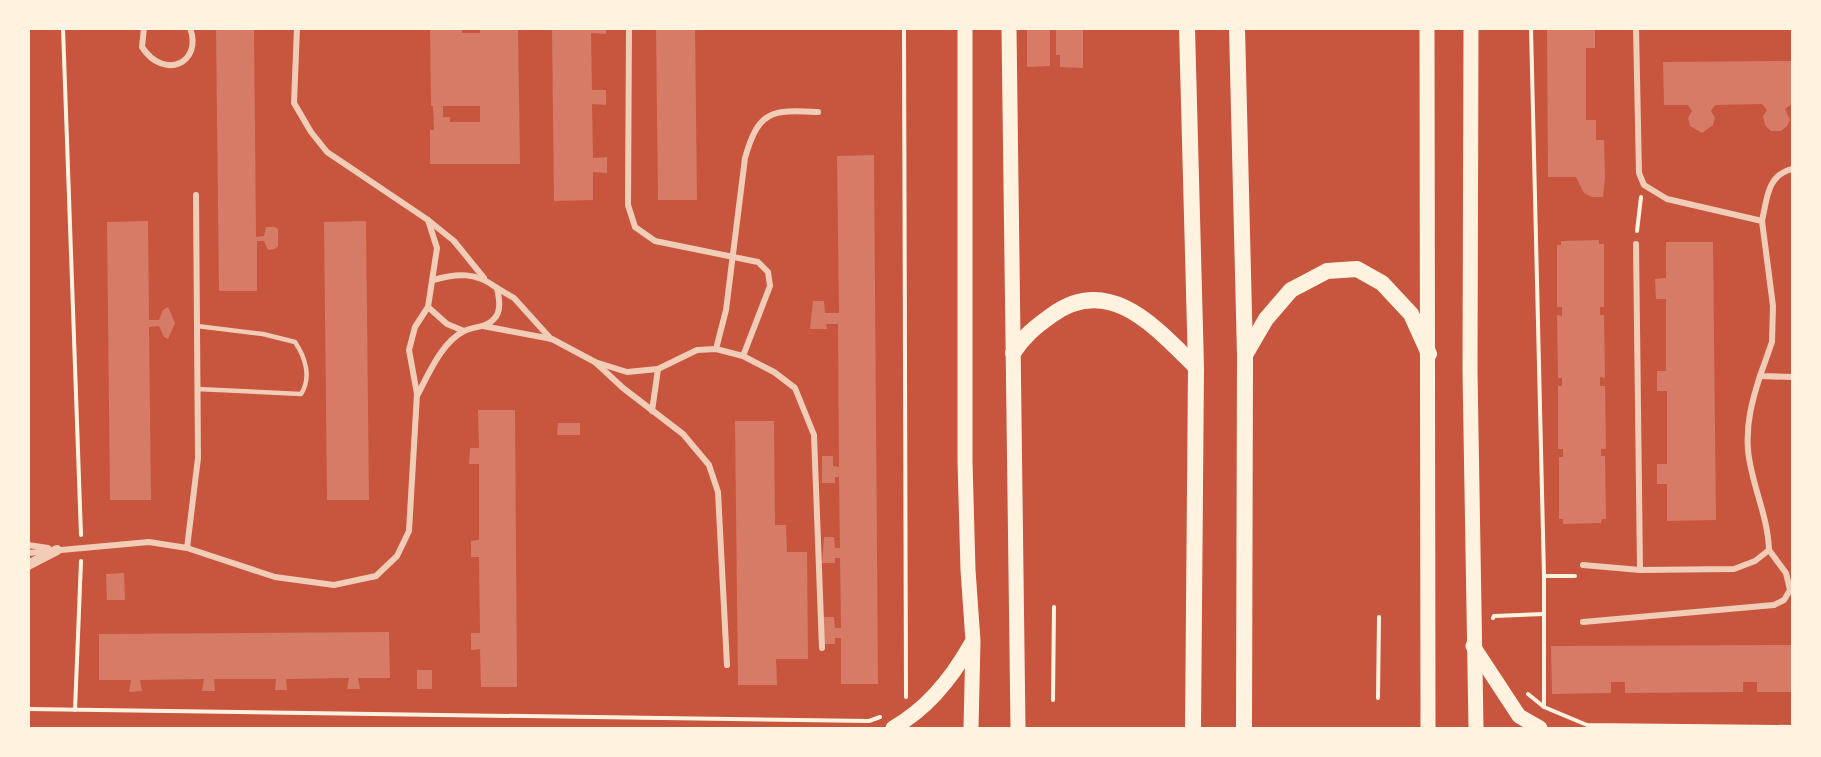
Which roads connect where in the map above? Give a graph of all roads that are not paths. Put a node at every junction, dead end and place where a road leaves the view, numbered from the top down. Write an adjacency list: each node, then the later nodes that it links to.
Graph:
1 (144, 28): 2 (street)
2 (189, 28)
3 (297, 28): 15 (street)
4 (629, 28): 18 (street)
5 (965, 28): 49 (main road)
6 (1009, 28): 28 (main road)
7 (1187, 28): 33 (highway)
8 (1237, 28): 30 (highway)
9 (1427, 28): 29 (main road)
10 (1471, 28): 50 (main road)
11 (1636, 28): 16 (street)
12 (819, 112): 18 (street)
13 (1792, 169): 16 (street)
14 (196, 195): 23 (street)
15 (428, 220): 19 (street); 20 (street)
16 (1762, 221): 35 (street)
17 (1636, 244): 47 (street)
18 (733, 256): 27 (street); 31 (street)
19 (484, 278): 20 (street); 21 (street)
20 (433, 280): 22 (street)
21 (497, 288): 24 (street); 26 (street)
22 (428, 307): 25 (street); 38 (street)
23 (196, 326): 37 (street); 37 (lane)
24 (483, 326): 25 (street); 26 (street)
25 (464, 331): 38 (street)
26 (552, 339): 32 (street)
27 (716, 349): 31 (street); 34 (street)
28 (1013, 354): 33 (highway); 55 (main road)
29 (1429, 354): 30 (highway); 58 (main road)
30 (1245, 355): 57 (highway)
31 (743, 356): 51 (street)
32 (595, 362): 34 (street); 39 (street)
33 (1196, 367): 56 (highway)
34 (658, 369): 39 (street)
35 (1760, 376): 36 (street); 43 (street)
36 (1792, 377)
37 (197, 389): 41 (street)
38 (417, 394): 41 (street)
39 (652, 411): 52 (street)
40 (28, 545): 42 (street)
41 (187, 548): 42 (street)
42 (57, 550): 44 (street); 45 (street)
43 (1769, 550): 47 (street); 48 (street)
44 (28, 553)
45 (28, 565)
46 (1583, 566): 47 (street)
47 (1640, 570)
48 (1582, 622)
49 (973, 641): 53 (main road); 54 (main road)
50 (1473, 645): 59 (main road); 60 (main road)
51 (822, 648)
52 (727, 665)
53 (892, 721)
54 (971, 729)
55 (1018, 729)
56 (1193, 729)
57 (1244, 729)
58 (1428, 729)
59 (1476, 729)
60 (1540, 729)

